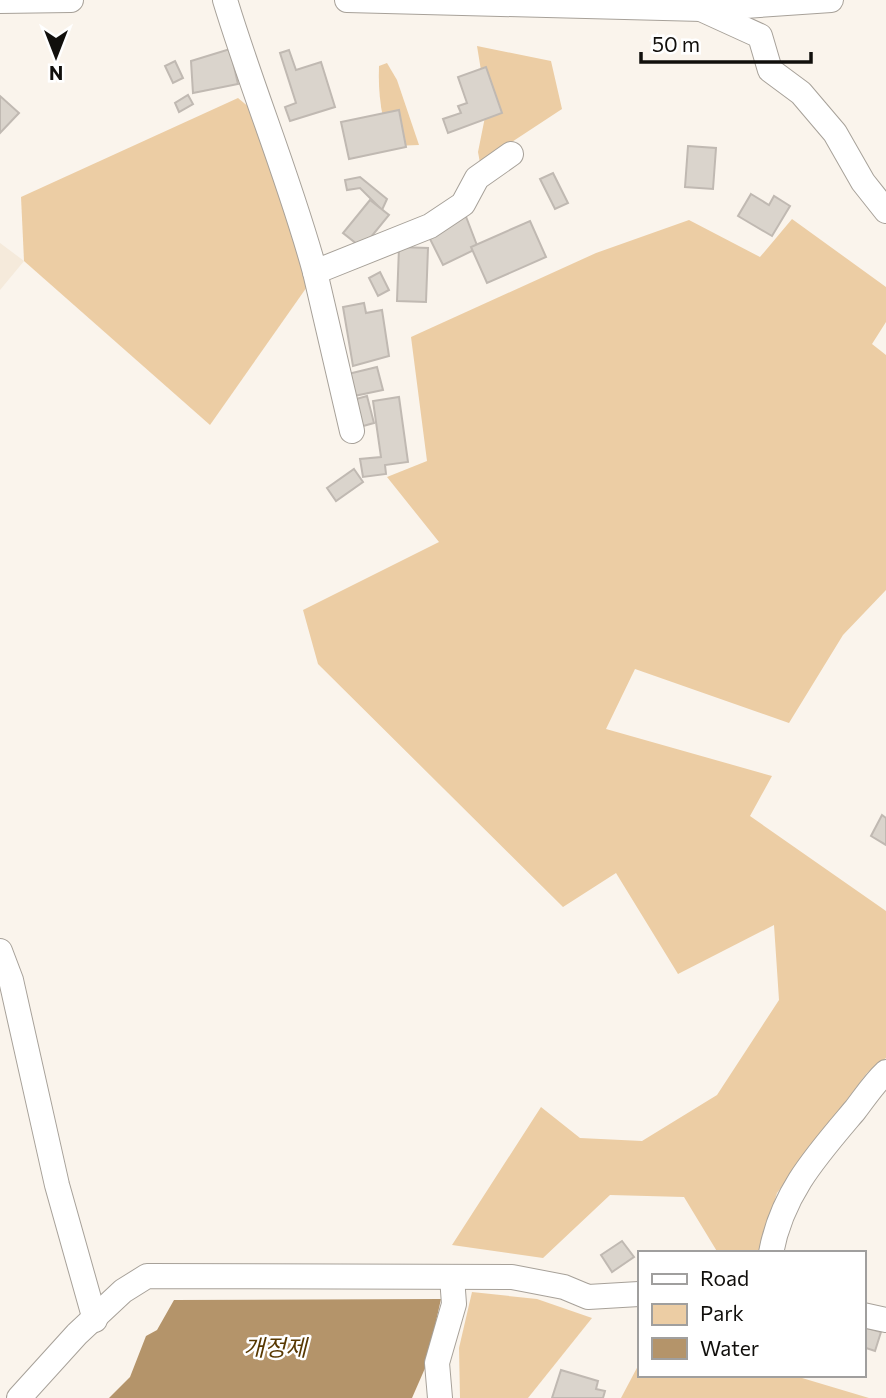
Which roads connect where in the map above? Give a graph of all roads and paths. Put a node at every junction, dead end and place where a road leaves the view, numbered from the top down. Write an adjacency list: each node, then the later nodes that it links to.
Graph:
1 (71, 0): 5 (street)
2 (225, 0): 9 (street)
3 (346, 0): 6 (street)
4 (831, 0): 6 (street)
5 (0, 1)
6 (697, 4): 8 (street)
7 (511, 154): 9 (street)
8 (886, 211)
9 (315, 272): 10 (street)
10 (352, 430)
11 (0, 951): 17 (street)
12 (886, 1072): 13 (street)
13 (771, 1251)
14 (452, 1277): 15 (street); 17 (street); 20 (street)
15 (638, 1294)
16 (865, 1315): 18 (street)
17 (95, 1320): 19 (street)
18 (886, 1320)
19 (19, 1398)
20 (440, 1398)

